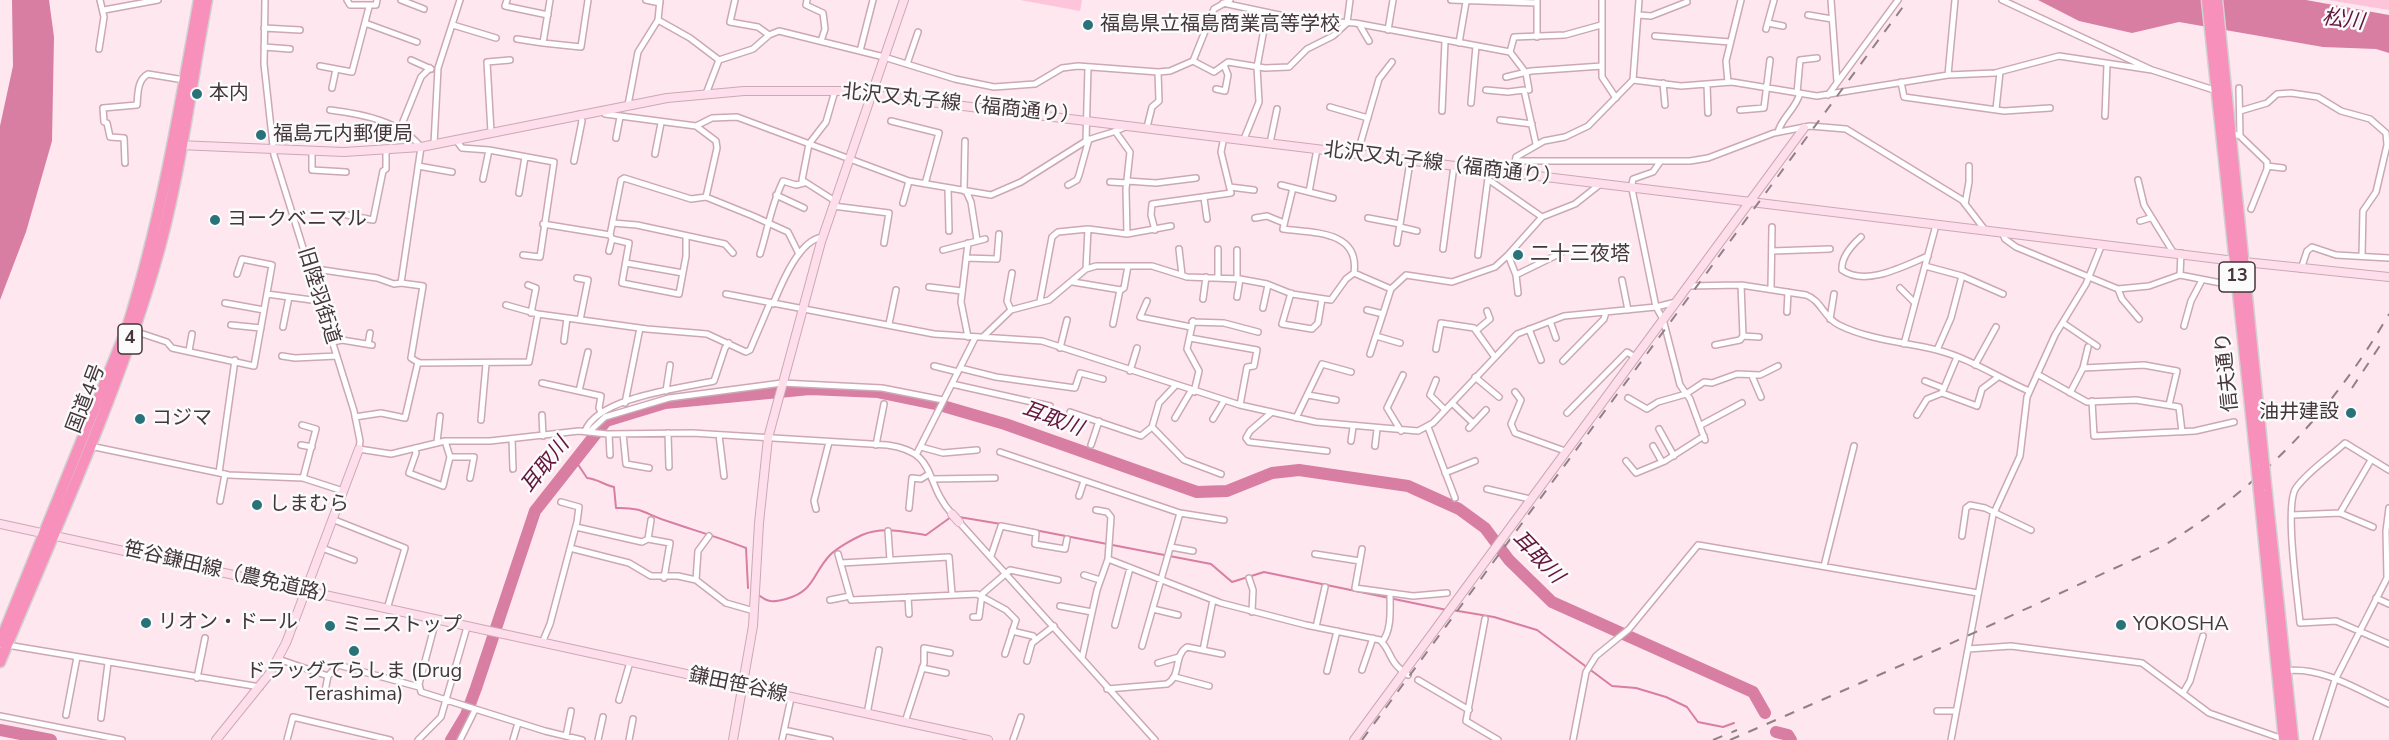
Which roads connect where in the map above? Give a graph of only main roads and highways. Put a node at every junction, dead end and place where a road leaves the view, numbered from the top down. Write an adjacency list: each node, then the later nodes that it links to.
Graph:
1 (199, 0): 6 (highway, 国道4号 / 4)
2 (207, 0): 6 (highway, 国道4号 / 4)
3 (2207, 0): 5 (highway, 信夫通り / 13)
4 (2217, 0): 5 (highway, 信夫通り / 13)
5 (2219, 85): 7 (highway, 信夫通り / 13); 7 (highway, 信夫通り / 13)
6 (178, 145): 8 (highway, 国道4号 / 4); 8 (highway, 国道4号 / 4)
7 (2240, 262): 11 (highway, 信夫通り / 13, bridge)
8 (49, 533): 9 (highway, 国道4号 / 4)
9 (4, 643): 10 (highway, 国道4号 / 4)
10 (0, 662)
11 (2282, 671): 12 (highway, 信夫通り / 13); 13 (highway, 信夫通り / 13)
12 (2284, 740)
13 (2293, 740)

